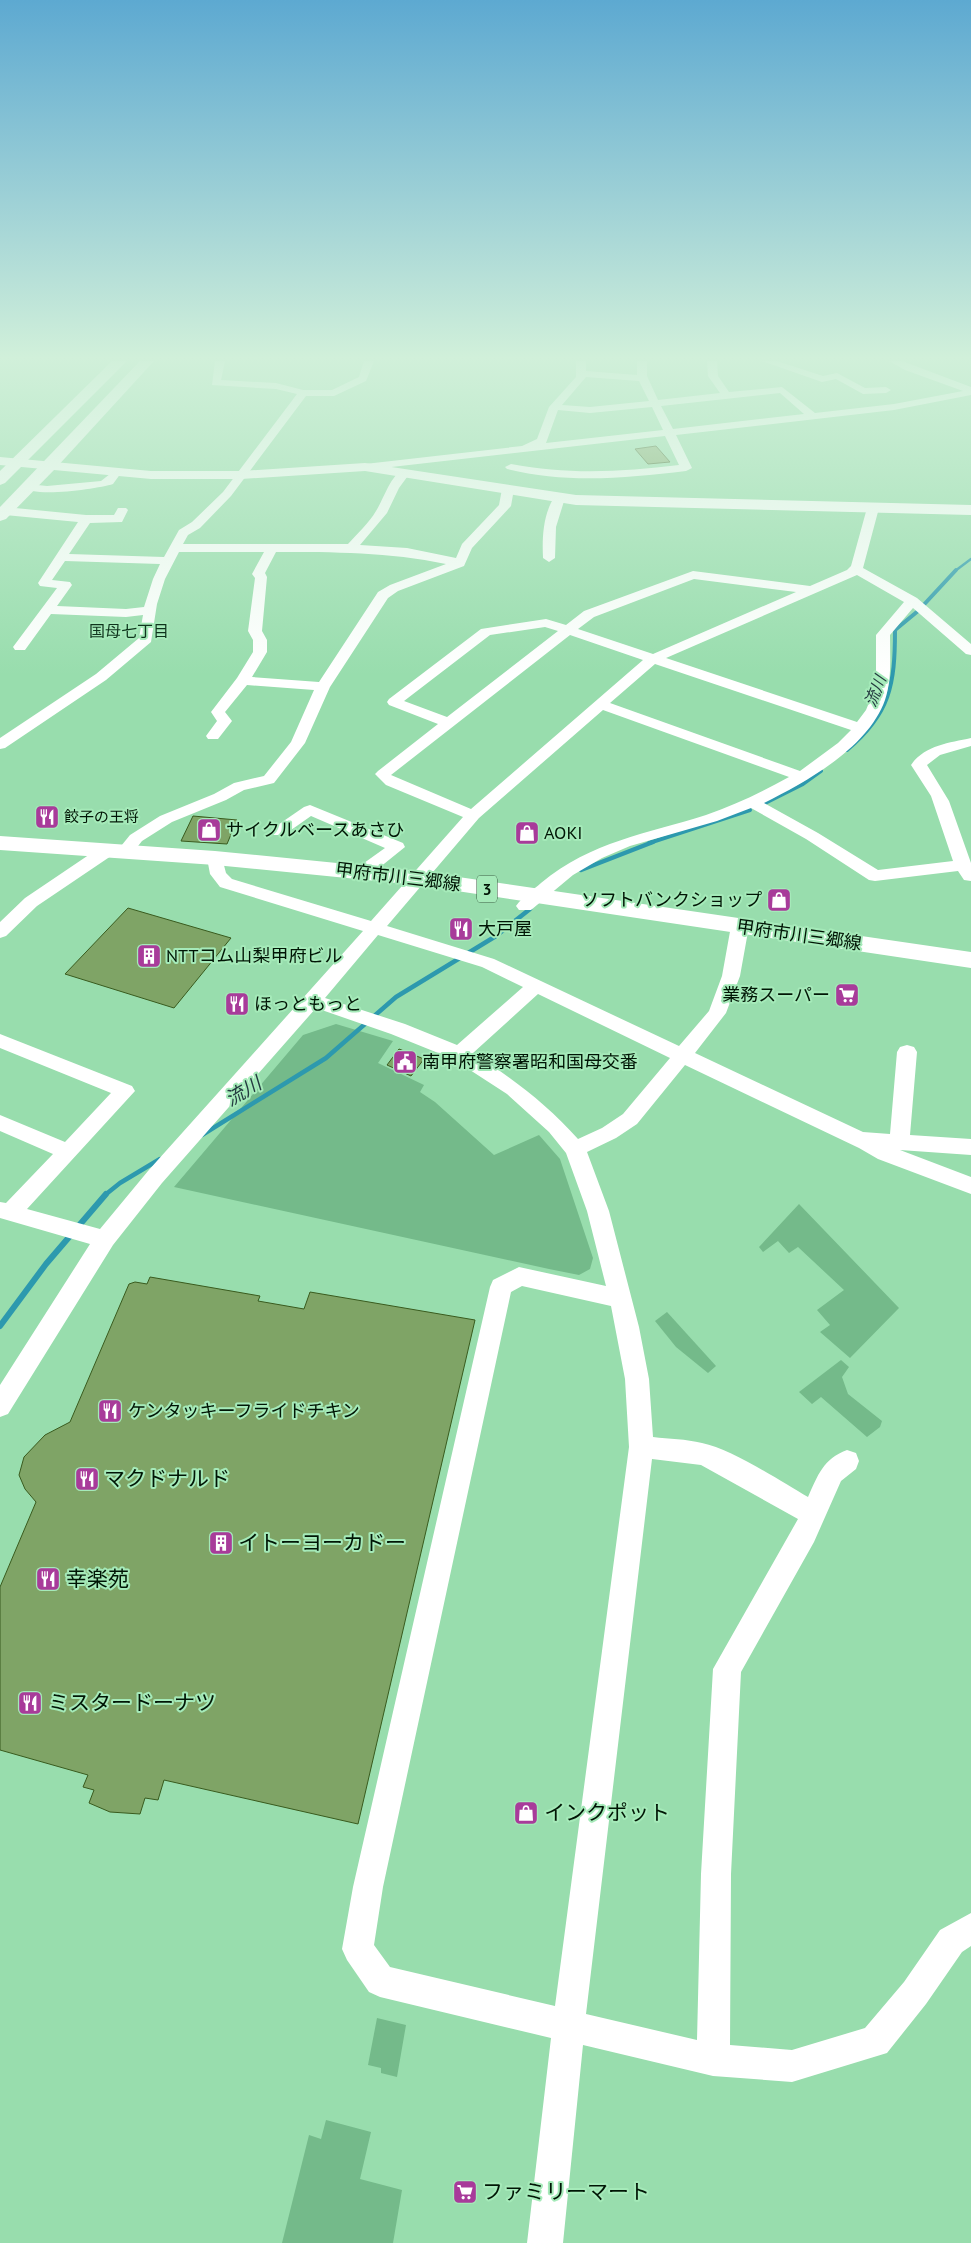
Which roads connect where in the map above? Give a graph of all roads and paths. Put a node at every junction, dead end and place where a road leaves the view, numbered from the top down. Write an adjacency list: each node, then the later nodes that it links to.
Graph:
1 (15, 466): 14 (highway)
2 (26, 466): 17 (highway)
3 (40, 466): 22 (highway)
4 (47, 466): 5 (main road)
5 (50, 466): 11 (main road); 15 (highway)
6 (248, 466): 13 (street)
7 (376, 466): 9 (street)
8 (685, 466): 10 (street)
9 (365, 467): 12 (main road); 13 (main road)
10 (511, 468): 16 (street)
11 (115, 473): 13 (main road); 15 (street)
12 (404, 473): 16 (main road); 25 (street)
13 (241, 475): 24 (street)
14 (0, 480)
15 (28, 487): 22 (highway)
16 (501, 488): 18 (main road); 30 (street)
17 (0, 492)
18 (559, 498): 19 (main road); 28 (street)
19 (872, 508): 21 (main road); 31 (street)
20 (122, 510): 23 (street)
21 (971, 510)
22 (2, 511): 23 (street)
23 (86, 519): 27 (street)
24 (176, 548): 26 (street); 29 (street)
25 (351, 548): 26 (street); 30 (street)
26 (271, 549): 40 (street)
27 (61, 557): 29 (street); 34 (street)
28 (549, 558)
29 (170, 561): 35 (street)
30 (460, 563): 41 (street)
31 (856, 569): 32 (street); 33 (street)
32 (812, 590): 36 (street); 39 (street)
33 (918, 606): 38 (street); 44 (street)
34 (48, 610): 35 (street); 37 (street)
35 (151, 610): 47 (street)
36 (567, 630): 39 (street); 43 (street); 43 (street)
37 (20, 646)
38 (971, 652)
39 (653, 659): 42 (street); 44 (street)
40 (243, 680): 41 (street); 45 (street)
41 (323, 687): 53 (street)
42 (600, 704): 48 (street); 50 (street)
43 (448, 723): 50 (street)
44 (860, 728): 48 (street)
45 (213, 736)
46 (971, 742): 55 (street)
47 (0, 745)
48 (800, 776): 49 (street)
49 (751, 802): 55 (street); 58 (street)
50 (472, 815): 57 (street)
51 (278, 832): 56 (street)
52 (0, 843): 53 (main road, 甲府市川三郷線 / 3)
53 (116, 850): 54 (main road, 甲府市川三郷線 / 3); 61 (street)
54 (215, 858): 56 (main road, 甲府市川三郷線 / 3); 60 (street)
55 (967, 871)
56 (363, 872): 57 (main road, 甲府市川三郷線 / 3)
57 (417, 878): 58 (main road, 甲府市川三郷線 / 3); 60 (street)
58 (530, 901): 59 (main road, 甲府市川三郷線 / 3)
59 (740, 926): 62 (main road, 甲府市川三郷線 / 3); 68 (street)
60 (374, 928): 63 (street); 64 (street)
61 (0, 932)
62 (971, 960)
63 (536, 986): 67 (street); 68 (street)
64 (313, 1000): 67 (street); 77 (street)
65 (0, 1042): 74 (street)
66 (907, 1052): 71 (street)
67 (460, 1054): 73 (street)
68 (683, 1056): 70 (street); 73 (street)
69 (0, 1123): 74 (street)
70 (860, 1140): 71 (street); 75 (street)
71 (899, 1141): 72 (street)
72 (971, 1147)
73 (575, 1149): 78 (street)
74 (67, 1151): 76 (street)
75 (971, 1186)
76 (5, 1212): 77 (street)
77 (105, 1239): 79 (street)
78 (621, 1299): 80 (street); 84 (street)
79 (0, 1406)
80 (641, 1446): 82 (street); 84 (street)
81 (847, 1461): 82 (street)
82 (814, 1514): 85 (street)
83 (971, 1928): 85 (street)
84 (569, 2024): 85 (street); 86 (street)
85 (713, 2060)
86 (545, 2243)

